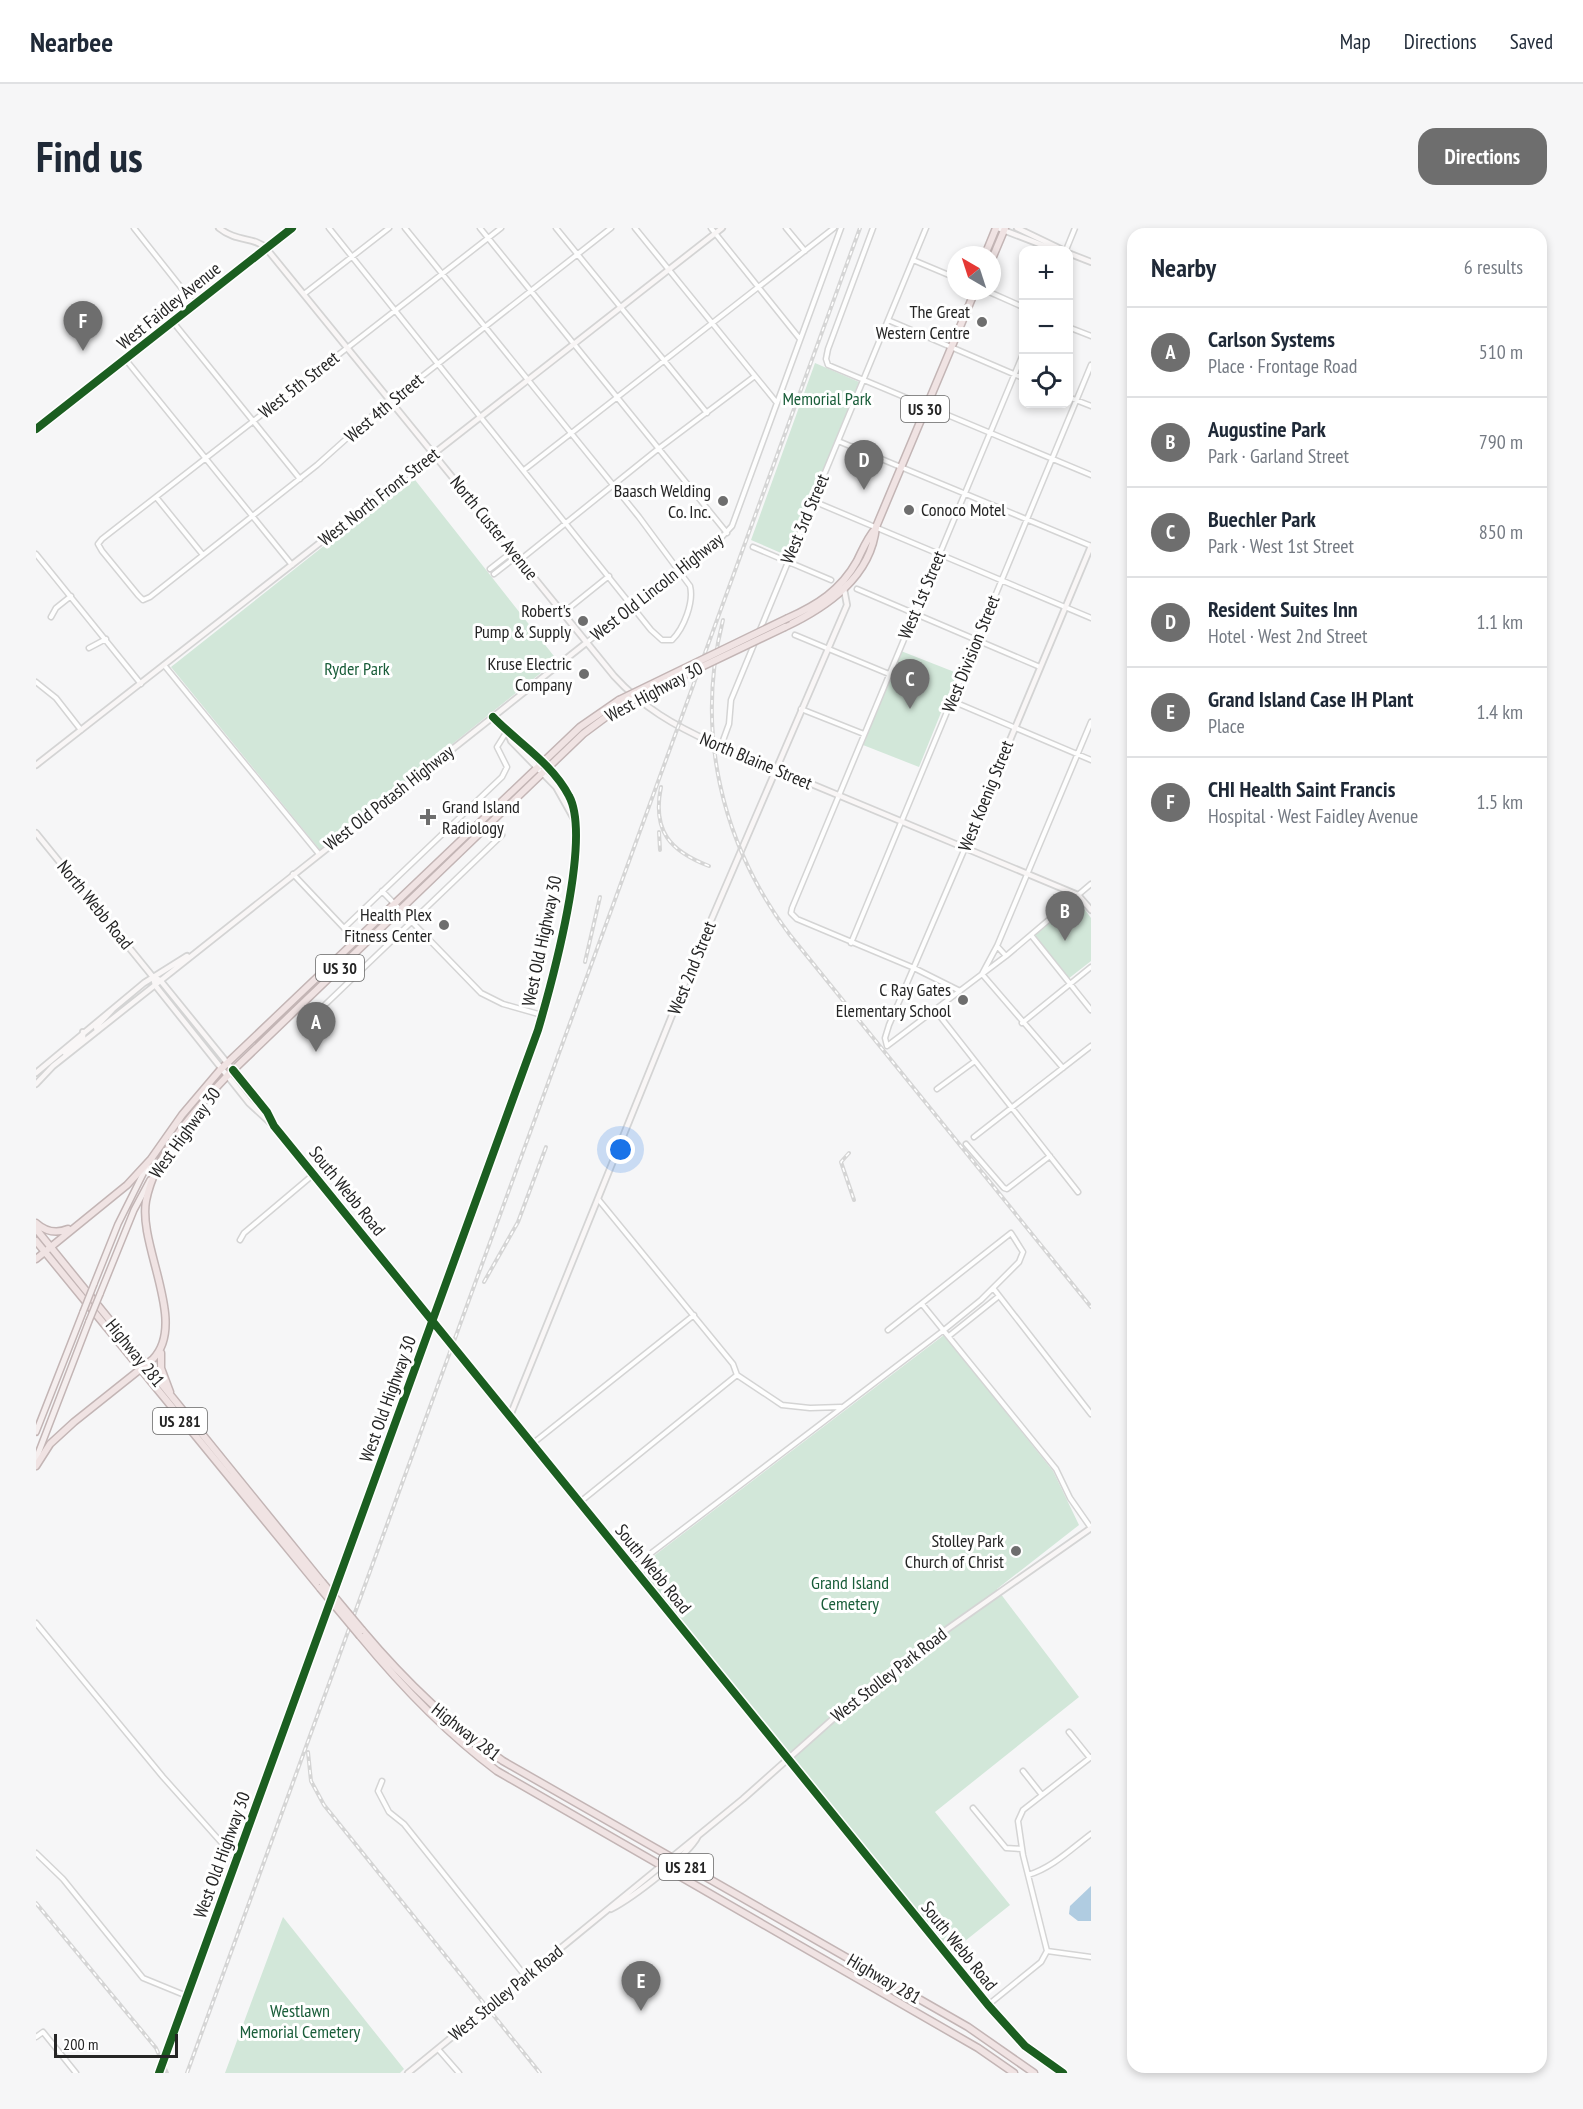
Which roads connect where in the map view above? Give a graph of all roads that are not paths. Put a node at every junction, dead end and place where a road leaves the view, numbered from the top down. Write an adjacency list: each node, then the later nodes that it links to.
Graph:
1 (134, 228): 44 (street)
2 (219, 228): 29 (street)
3 (291, 228): 29 (street, West Faidley Avenue)
4 (329, 228): 33 (street)
5 (389, 228): 33 (street)
6 (405, 228): 37 (street)
7 (480, 228): 23 (street)
8 (501, 228): 23 (street, West 5th Street)
9 (556, 228): 32 (street)
10 (610, 228): 32 (street, West 4th Street)
11 (635, 228): 36 (street)
12 (711, 228): 22 (street)
13 (722, 228): 22 (street, West North Front Street)
14 (786, 228): 30 (street)
15 (834, 228): 30 (street)
16 (841, 228): 54 (street, West Old Lincoln Highway)
17 (873, 228): 67 (street)
18 (926, 228): 34 (street, West 3rd Street)
19 (1017, 228): 27 (street)
20 (1075, 228): 28 (street)
21 (1001, 229): 24 (highway); 25 (highway); 26 (street)
22 (715, 233): 36 (street, West North Front Street); 39 (street)
23 (488, 238): 37 (street, West 5th Street); 40 (street)
24 (991, 246)
25 (996, 246)
26 (1045, 246)
27 (1055, 246)
28 (1068, 246)
29 (266, 248): 41 (street, North Custer Avenue); 44 (street, West Faidley Avenue)
30 (805, 251): 39 (street)
31 (1073, 254): 35 (street)
32 (578, 255): 40 (street, West 4th Street); 46 (street)
33 (351, 257): 41 (street); 47 (street)
34 (913, 260): 38 (street); 48 (street, West 3rd Street)
35 (1091, 262)
36 (668, 270): 46 (street, West North Front Street); 50 (street)
37 (442, 274): 47 (street, West 5th Street); 51 (street)
38 (947, 274)
39 (758, 287): 50 (street); 54 (street)
40 (531, 291): 51 (street, West 4th Street); 55 (street)
41 (304, 294): 56 (street, North Custer Avenue)
42 (1001, 297): 45 (street)
43 (971, 300): 57 (highway, West 2nd Street / US 30)
44 (195, 304): 49 (street, West Faidley Avenue)
45 (1019, 305)
46 (620, 307): 55 (street, West North Front Street); 59 (street)
47 (394, 311): 56 (street, West 5th Street); 61 (street)
48 (888, 320): 57 (street); 67 (street, West 3rd Street)
49 (173, 322): 58 (street, West Faidley Avenue); 77 (street)
50 (711, 323): 59 (street); 64 (street)
51 (486, 327): 61 (street, West 4th Street); 66 (street)
52 (1073, 329): 53 (street)
53 (1091, 336)
54 (801, 339): 72 (street, West Old Lincoln Highway)
55 (574, 344): 66 (street, West North Front Street); 68 (street)
56 (347, 347): 70 (street, North Custer Avenue); 77 (street, West 5th Street)
57 (951, 347): 63 (street); 73 (highway, West 2nd Street / US 30)
58 (126, 360): 78 (street, West Faidley Avenue); 84 (street)
59 (663, 360): 68 (street); 75 (street)
60 (1019, 364): 63 (street, West 1st Street)
61 (437, 365): 70 (street, West 4th Street); 76 (street)
62 (1091, 365): 71 (street, West Division Street)
63 (1015, 374): 65 (street); 80 (street, West 1st Street)
64 (755, 376): 72 (street); 75 (street)
65 (1019, 376)
66 (528, 380): 76 (street, West North Front Street); 79 (street)
67 (863, 380): 73 (street); 81 (street, West 3rd Street)
68 (616, 396): 79 (street); 82 (street)
69 (1073, 399): 71 (street)
70 (391, 400): 83 (street, North Custer Avenue); 89 (street, West 4th Street)
71 (1076, 400): 74 (street); 85 (street, West Division Street)
72 (777, 404): 98 (street, West Old Lincoln Highway)
73 (927, 406): 80 (street); 86 (highway, West 2nd Street / US 30)
74 (1091, 406)
75 (706, 413): 82 (street)
76 (480, 417): 83 (street, West North Front Street); 87 (street)
77 (253, 421): 84 (street, West 5th Street); 89 (street)
78 (36, 429)
79 (570, 433): 87 (street); 90 (street)
80 (991, 433): 85 (street); 91 (street, West 1st Street)
81 (838, 441): 86 (street); 93 (street, West 3rd Street)
82 (658, 449): 90 (street); 98 (street)
83 (434, 454): 101 (street, North Custer Avenue); 107 (street, West North Front Street)
84 (205, 458): 92 (street, West 5th Street); 94 (street)
85 (1052, 460): 88 (street); 95 (street, West Division Street)
86 (902, 467): 91 (street); 97 (highway, West 2nd Street / US 30)
87 (524, 470): 96 (street)
88 (1091, 475)
89 (300, 479): 94 (street, West 4th Street)
90 (613, 486): 96 (street); 109 (street)
91 (965, 494): 95 (street); 103 (street, West 1st Street)
92 (156, 497): 104 (street); 116 (street, West 5th Street)
93 (813, 501): 97 (street); 106 (street, West 3rd Street)
94 (252, 516): 104 (street, West 4th Street); 107 (street)
95 (1027, 519): 99 (street); 113 (street, West Division Street)
96 (567, 523): 105 (street); 111 (street)
97 (876, 527): 103 (street); 114 (highway, West 2nd Street / US 30)
98 (727, 533): 109 (street, West Old Lincoln Highway)
99 (1091, 546): 119 (street, West Koenig Street)
100 (753, 547): 106 (street)
101 (513, 551): 105 (street, North Custer Avenue); 108 (street)
102 (36, 554): 117 (street)
103 (939, 554): 113 (street); 121 (street, West 1st Street)
104 (203, 555): 116 (street, West 4th Street)
105 (519, 558): 110 (street); 120 (street, North Custer Avenue)
106 (787, 561): 112 (street); 145 (street, West 3rd Street)
107 (292, 565): 130 (street, West North Front Street)
108 (490, 569)
109 (680, 570): 118 (street, West Old Lincoln Highway); 118 (street)
110 (494, 574)
111 (609, 576): 118 (street); 120 (street)
112 (831, 580)
113 (1001, 582): 119 (street); 126 (street, West Division Street)
114 (842, 586): 129 (street, West 2nd Street); 136 (highway, West Highway 30 / US 30, bridge); 136 (highway, West Highway 30 / US 30, bridge)
115 (857, 589): 121 (street)
116 (160, 590)
117 (71, 596): 122 (street); 125 (street)
118 (633, 606): 127 (street, West Old Lincoln Highway)
119 (1066, 609): 123 (street); 131 (street, West Koenig Street)
120 (563, 613): 127 (street, North Custer Avenue)
121 (914, 614): 126 (street); 132 (street, West 1st Street)
122 (51, 617)
123 (1091, 618)
124 (795, 635): 129 (street)
125 (106, 639): 128 (street); 134 (street)
126 (977, 640): 131 (street); 135 (street, West Division Street)
127 (586, 643): 138 (street, West Old Potash Highway); 140 (street, North Custer Avenue)
128 (89, 648)
129 (827, 648): 132 (street); 137 (street, West 2nd Street)
130 (165, 665): 134 (street, West North Front Street); 157 (street)
131 (1041, 667): 141 (street, West Koenig Street)
132 (889, 674): 144 (street, West 1st Street)
133 (36, 682): 142 (street)
134 (141, 684): 142 (street, West North Front Street)
135 (952, 701): 141 (street); 153 (street, West Division Street)
136 (621, 702): 149 (highway, West Highway 30 / US 30); 151 (highway, West Highway 30 / US 30)
137 (800, 708): 144 (street); 150 (street, West 2nd Street)
138 (493, 717): 143 (street, West Old Highway 30); 157 (street, West Old Potash Highway)
139 (1091, 722): 146 (street)
140 (675, 725): 145 (street, North Blaine Street)
141 (1014, 729): 146 (street); 156 (street, West Koenig Street)
142 (81, 730): 148 (street, West North Front Street)
143 (507, 731): 149 (street, West Old Highway 30); 161 (street)
144 (864, 734): 152 (street, West 1st Street)
145 (721, 746): 150 (street, North Blaine Street)
146 (1077, 754): 147 (street); 159 (street)
147 (1091, 760)
148 (37, 762)
149 (539, 765): 151 (street, West Old Highway 30); 163 (highway, West Highway 30 / US 30)
150 (774, 769): 152 (street, North Blaine Street); 208 (street, West 2nd Street)
151 (545, 771): 164 (highway, West Highway 30 / US 30); 183 (street, West Old Highway 30)
152 (838, 795): 153 (street, North Blaine Street); 168 (street, West 1st Street)
153 (902, 822): 156 (street, North Blaine Street); 168 (street, West Division Street)
154 (36, 834): 175 (street, North Webb Road)
155 (502, 835): 166 (street)
156 (965, 848): 159 (street, North Blaine Street); 173 (street, West Koenig Street)
157 (319, 854): 158 (street, West Old Potash Highway)
158 (293, 874): 161 (street); 170 (street, West Old Potash Highway)
159 (1028, 874): 162 (street, North Blaine Street); 169 (street)
160 (1091, 884): 162 (street)
161 (382, 891): 163 (street)
162 (1078, 895): 165 (street); 167 (street)
163 (394, 903): 164 (street); 191 (highway, West Highway 30 / US 30)
164 (401, 910): 166 (street); 194 (highway, West Highway 30 / US 30)
165 (1091, 910)
166 (412, 922): 183 (street); 184 (street)
167 (1031, 935): 171 (street); 177 (street)
168 (851, 943): 173 (street)
169 (997, 946): 171 (street); 174 (street)
170 (192, 953): 175 (street, West Old Potash Highway); 176 (street, West Old Potash Highway)
171 (1006, 956): 174 (street)
172 (1091, 967): 177 (street)
173 (914, 968): 179 (street); 181 (street, West Koenig Street)
174 (982, 974): 179 (street); 185 (street)
175 (153, 977): 176 (street, South Webb Road); 178 (street, South Webb Road); 180 (street, West Old Potash Highway)
176 (160, 980): 178 (street, West Old Potash Highway); 191 (street, South Webb Road)
177 (1070, 984): 182 (street); 185 (street)
178 (155, 985): 186 (street, West Old Potash Highway); 192 (street, South Webb Road)
179 (960, 991): 181 (street)
180 (114, 1007): 186 (street); 187 (street, West Old Potash Highway)
181 (935, 1010): 190 (street)
182 (1091, 1010)
183 (542, 1014): 221 (street, West Old Highway 30)
184 (306, 1023)
185 (1022, 1023): 193 (street)
186 (97, 1030): 189 (street, West Old Potash Highway)
187 (83, 1032): 189 (street); 195 (street, West Old Potash Highway)
188 (1091, 1046): 193 (street)
189 (60, 1060): 197 (street, West Old Potash Highway)
190 (975, 1061): 198 (street); 199 (street)
191 (227, 1063): 192 (highway, West Highway 30 / US 30); 194 (street, South Webb Road)
192 (221, 1068): 196 (street, South Webb Road); 204 (highway, West Highway 30 / US 30)
193 (1063, 1068): 199 (street)
194 (233, 1070): 196 (highway, West Highway 30 / US 30); 200 (street, South Webb Road)
195 (36, 1073)
196 (227, 1076): 200 (street, South Webb Road); 206 (highway, West Highway 30 / US 30)
197 (36, 1084)
198 (937, 1089)
199 (1012, 1108): 201 (street); 203 (street)
200 (274, 1126): 205 (street, South Webb Road)
201 (974, 1137)
202 (966, 1144): 203 (street)
203 (1050, 1156): 207 (street)
204 (151, 1159): 209 (highway); 233 (main road, West Highway 30 / US 30, bridge)
205 (315, 1174): 212 (street); 221 (street, South Webb Road)
206 (152, 1175): 225 (highway); 235 (main road, West Highway 30 / US 30, bridge)
207 (1078, 1192)
208 (598, 1199): 220 (street); 232 (street, West 2nd Street)
209 (81, 1221): 210 (highway); 214 (highway)
210 (36, 1223)
211 (36, 1229): 214 (highway, Highway 281 / US 281)
212 (240, 1240)
213 (36, 1241): 215 (highway, Highway 281 / US 281)
214 (50, 1247): 215 (highway); 226 (highway, Highway 281 / US 281)
215 (44, 1251): 216 (highway); 227 (highway, Highway 281 / US 281)
216 (36, 1259)
217 (993, 1288): 218 (street); 219 (street); 223 (street)
218 (999, 1296): 224 (street); 231 (street)
219 (922, 1304): 222 (street); 223 (street)
220 (694, 1315): 228 (street); 234 (street)
221 (433, 1320): 232 (street, South Webb Road); 253 (street, West Old Highway 30)
222 (888, 1330)
223 (944, 1330): 224 (street); 230 (street)
224 (949, 1336): 238 (street)
225 (161, 1347): 226 (highway); 229 (highway)
226 (146, 1366): 227 (highway); 229 (highway, Highway 281 / US 281)
227 (139, 1371): 236 (highway); 240 (highway, Highway 281 / US 281)
228 (737, 1375): 230 (street); 237 (street)
229 (179, 1407): 240 (highway, Highway 281 / US 281)
230 (843, 1407): 239 (street)
231 (1091, 1414)
232 (510, 1416): 234 (street, South Webb Road)
233 (36, 1432)
234 (532, 1444): 237 (street, South Webb Road)
235 (36, 1460)
236 (36, 1466)
237 (580, 1502): 239 (street, South Webb Road)
238 (1091, 1528): 245 (street, West Stolley Park Road)
239 (633, 1567): 245 (street, South Webb Road)
240 (321, 1585): 242 (highway, Highway 281 / US 281, bridge)
241 (36, 1624): 253 (street)
242 (361, 1633): 254 (highway, Highway 281 / US 281); 255 (highway, Highway 281 / US 281)
243 (1069, 1732): 244 (street)
244 (1090, 1757): 248 (street)
245 (786, 1758): 254 (street, West Stolley Park Road); 261 (street, South Webb Road)
246 (1023, 1771): 248 (street)
247 (382, 1781): 259 (street)
248 (1042, 1795): 251 (street)
249 (973, 1808): 251 (street)
250 (1091, 1834): 256 (street)
251 (1022, 1849): 256 (street)
252 (36, 1853): 260 (street)
253 (236, 1859): 260 (street, West Old Highway 30)
254 (672, 1859): 255 (street, West Stolley Park Road); 269 (highway, Highway 281 / US 281)
255 (662, 1867): 259 (street, West Stolley Park Road); 268 (highway, Highway 281 / US 281)
256 (1028, 1875): 257 (street)
257 (1047, 1951): 258 (street); 261 (street)
258 (1091, 1957)
259 (527, 1978): 263 (street, West Stolley Park Road)
260 (187, 1996): 265 (street, West Old Highway 30)
261 (988, 2005): 270 (street, South Webb Road)
262 (36, 2037): 264 (street)
263 (438, 2049): 266 (street, West Stolley Park Road); 267 (street)
264 (76, 2073)
265 (159, 2073)
266 (408, 2073)
267 (459, 2073)
268 (1014, 2073)
269 (1034, 2073)
270 (1062, 2073)

